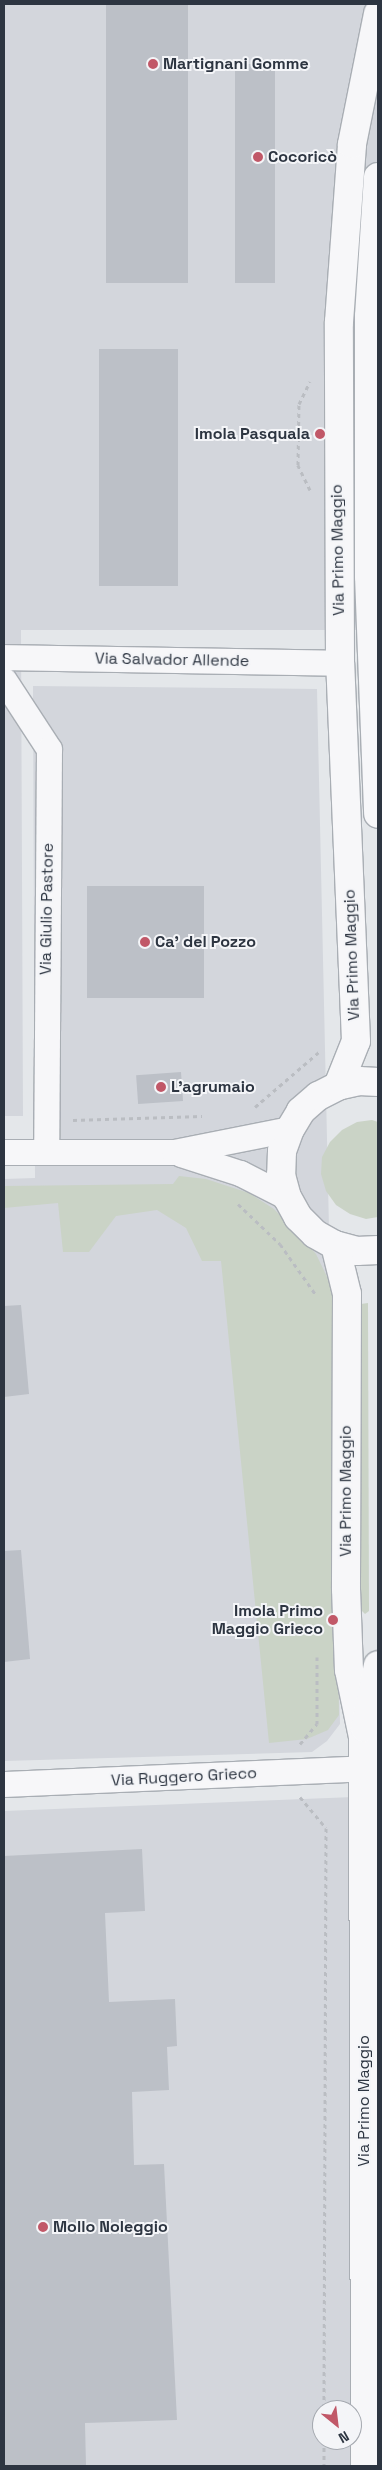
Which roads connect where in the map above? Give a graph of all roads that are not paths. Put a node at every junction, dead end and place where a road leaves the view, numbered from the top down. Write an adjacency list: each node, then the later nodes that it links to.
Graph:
1 (378, 14): 4 (street, Via Primo Maggio)
2 (378, 178): 6 (street, Via Primo Maggio)
3 (4, 657): 4 (street, Via Salvador Allende)
4 (340, 663): 9 (street, Via Primo Maggio)
5 (4, 680): 12 (street, Via Giulio Pastore)
6 (377, 738): 7 (street, Via Primo Maggio)
7 (378, 814)
8 (378, 1082): 9 (street)
9 (338, 1086): 10 (street)
10 (290, 1130): 13 (street); 14 (street)
11 (4, 1152): 12 (street)
12 (46, 1152): 13 (street)
13 (174, 1152): 14 (street)
14 (286, 1197): 15 (street)
15 (335, 1245): 16 (street); 18 (street, Via Primo Maggio)
16 (378, 1250)
17 (378, 1665): 18 (street, Via Primo Maggio)
18 (363, 1736): 19 (street, Via Primo Maggio)
19 (364, 1768): 20 (street, Via Ruggero Grieco); 21 (street, Via Primo Maggio)
20 (4, 1784)
21 (371, 2040): 22 (street, Via Primo Maggio)
22 (365, 2466)

